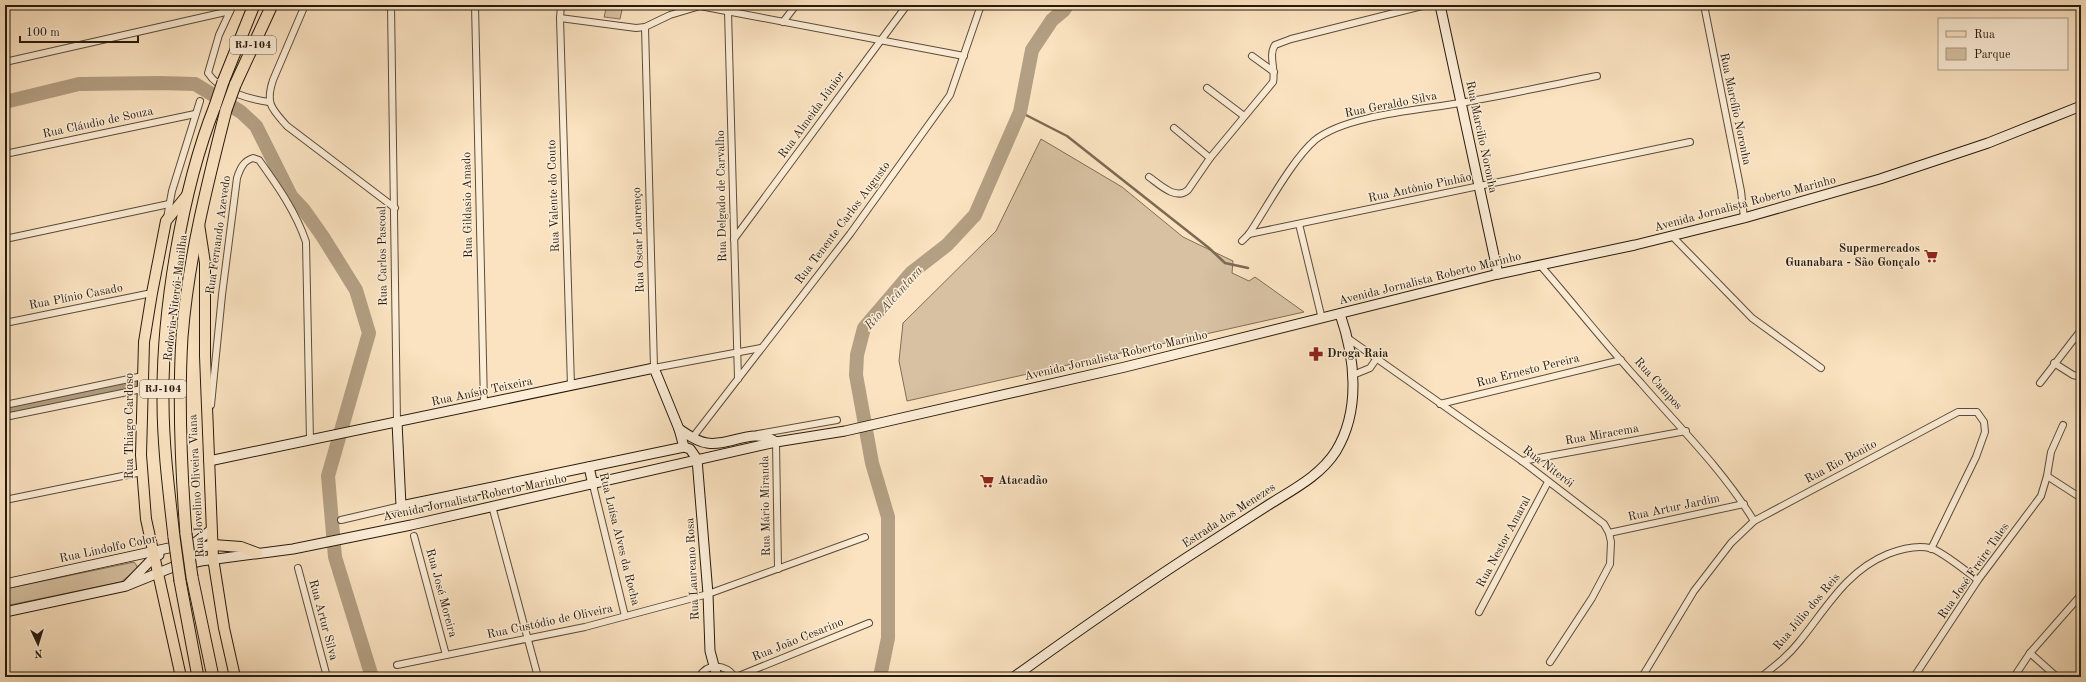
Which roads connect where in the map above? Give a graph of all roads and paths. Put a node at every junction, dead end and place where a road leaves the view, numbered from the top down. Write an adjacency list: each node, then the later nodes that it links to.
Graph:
1 (254, 5): 38 (highway, Rodovia Niterói-Manilha / RJ-104, bridge)
2 (272, 5): 42 (highway, Rodovia Niterói-Manilha / RJ-104, bridge)
3 (305, 5): 27 (street)
4 (391, 5): 40 (street, Rua Carlos Pascoal)
5 (475, 5): 72 (street, Rua Gildasio Amado)
6 (561, 5): 16 (street, Rua Valente do Couto)
7 (700, 5): 15 (street); 18 (street)
8 (796, 5): 17 (street)
9 (907, 5): 19 (street, Rua Almeida Júnior)
10 (981, 5): 20 (street, Rua Tenente Carlos Augusto)
11 (1426, 5): 23 (street)
12 (1440, 5): 28 (main road, Rua Marcilio Noronha)
13 (1704, 5): 41 (street, Rua Marcílio Noronha)
14 (232, 8): 22 (street); 27 (street)
15 (728, 12): 17 (street); 48 (street, Rua Delgado de Carvalho)
16 (560, 18): 18 (street); 70 (street, Rua Valente do Couto)
17 (783, 22): 19 (street)
18 (645, 27): 63 (street, Rua Oscar Lourenço)
19 (880, 40): 20 (street); 48 (street, Rua Almeida Júnior)
20 (964, 56): 58 (street, Rua Tenente Carlos Augusto)
21 (1252, 56): 23 (street)
22 (5, 62)
23 (1274, 72): 31 (street)
24 (1597, 76): 28 (street, Rua Geraldo Silva)
25 (1207, 88): 31 (street)
26 (200, 101): 30 (street, Rua Thiago Cardoso)
27 (269, 102): 40 (street)
28 (1461, 103): 37 (main road, Rua Marcilio Noronha); 45 (street, Rua Geraldo Silva)
29 (2081, 106): 41 (main road, Avenida Jornalista Roberto Marinho)
30 (195, 114): 34 (street, Rua Cláudio de Souza); 39 (street, Rua Thiago Cardoso)
31 (1244, 116): 35 (street)
32 (1174, 128): 35 (street)
33 (1690, 142): 37 (street, Rua Antônio Pinhão)
34 (5, 154)
35 (1210, 158): 36 (street)
36 (1149, 177)
37 (1480, 187): 44 (street, Rua Antônio Pinhão); 51 (main road, Rua Marcilio Noronha)
38 (188, 194): 43 (main road, Rua Thiago Cardoso); 130 (highway, Rodovia Niterói-Manilha / RJ-104, bridge)
39 (170, 204): 43 (street, Rua Thiago Cardoso); 47 (street)
40 (395, 208): 77 (street, Rua Carlos Pascoal)
41 (1744, 218): 46 (main road, Avenida Jornalista Roberto Marinho)
42 (199, 220): 79 (main road, Rua Jovelino Oliveira Viana); 131 (highway, Rodovia Niterói-Manilha / RJ-104, bridge)
43 (166, 221): 52 (main road, Rua Thiago Cardoso)
44 (1299, 224): 45 (street, Rua Antônio Pinhão); 54 (street)
45 (1249, 234): 49 (street, Rua Geraldo Silva)
46 (1672, 236): 50 (main road, Avenida Jornalista Roberto Marinho); 64 (street)
47 (5, 239)
48 (734, 239): 59 (street, Rua Delgado de Carvalho)
49 (1242, 241)
50 (1540, 265): 51 (main road, Avenida Jornalista Roberto Marinho); 61 (street, Rua Campos)
51 (1498, 274): 53 (main road, Avenida Jornalista Roberto Marinho)
52 (152, 293): 55 (street, Rua Plínio Casado); 66 (main road, Rua Thiago Cardoso)
53 (1340, 314): 54 (main road, Avenida Jornalista Roberto Marinho); 57 (main road, Estrada dos Menezes)
54 (1322, 319): 85 (main road, Avenida Jornalista Roberto Marinho)
55 (5, 323)
56 (2081, 330): 62 (street)
57 (1349, 339): 60 (street, Rua Niterói); 65 (main road, Estrada dos Menezes)
58 (761, 348): 59 (street, Rua Anísio Teixeira); 68 (street, Rua Tenente Carlos Augusto)
59 (737, 351): 63 (street, Rua Anísio Teixeira); 68 (street, Rua Delgado de Carvalho)
60 (1377, 358): 65 (street); 73 (street, Rua Niterói)
61 (1621, 360): 73 (street, Rua Ernesto Pereira); 81 (street, Rua Campos)
62 (2054, 364): 67 (street); 69 (street)
63 (654, 368): 70 (main road, Rua Anísio Teixeira); 80 (main road, Rua Oscar Lourenço)
64 (1822, 368)
65 (1353, 375): 138 (main road, Estrada dos Menezes)
66 (142, 376): 71 (main road, Rua Thiago Cardoso); 74 (street)
67 (2081, 377)
68 (738, 379): 83 (street, Rua Tenente Carlos Augusto)
69 (2040, 383)
70 (571, 386): 72 (main road, Rua Anísio Teixeira)
71 (142, 388): 75 (street); 91 (main road, Rua Thiago Cardoso)
72 (484, 404): 77 (main road, Rua Anísio Teixeira)
73 (1440, 404): 89 (street, Rua Niterói)
74 (5, 405)
75 (5, 417)
76 (838, 420): 82 (street, Avenida Jornalista Roberto Marinho)
77 (397, 422): 84 (main road, Rua Anísio Teixeira); 98 (main road, Rua Carlos Pascoal)
78 (2063, 425): 92 (street, Rua José Freire Tales)
79 (208, 427): 84 (street, Rua Fernando Azevedo); 88 (main road, Rua Jovelino Oliveira Viana)
80 (679, 429): 83 (main road, Avenida Jornalista Roberto Marinho); 86 (main road, Rua Oscar Lourenço)
81 (1686, 431): 89 (street, Rua Miracema); 97 (street, Rua Campos)
82 (751, 435): 83 (main road, Avenida Jornalista Roberto Marinho); 85 (main road, Avenida Jornalista Roberto Marinho)
83 (693, 437)
84 (310, 440): 88 (main road, Rua Anísio Teixeira)
85 (776, 442): 87 (main road, Avenida Jornalista Roberto Marinho); 112 (street, Rua Mário Miranda)
86 (684, 447): 87 (main road); 90 (main road, Avenida Jornalista Roberto Marinho)
87 (697, 459): 94 (main road, Avenida Jornalista Roberto Marinho); 117 (main road, Rua Laureano Rosa)
88 (209, 461): 102 (main road, Rua Jovelino Oliveira Viana)
89 (1522, 461): 93 (street, Rua Niterói)
90 (589, 467): 94 (main road, Rua Luísa Alves da Rocha); 98 (main road, Avenida Jornalista Roberto Marinho)
91 (142, 472): 96 (street); 109 (main road, Rua Thiago Cardoso)
92 (2047, 476): 95 (street); 114 (street, Rua José Freire Tales)
93 (1548, 482): 103 (street, Rua Niterói); 120 (street, Rua Nestor Amaral)
94 (593, 485): 99 (main road, Avenida Jornalista Roberto Marinho); 121 (street, Rua Luísa Alves da Rocha)
95 (2081, 498)
96 (5, 500)
97 (1744, 504): 101 (street, Rua Campos); 103 (street, Rua Artur Jardim)
98 (401, 506): 100 (street, Avenida Jornalista Roberto Marinho)
99 (492, 506): 108 (main road, Avenida Jornalista Roberto Marinho); 123 (street)
100 (341, 520)
101 (1754, 521): 107 (street, Rua Rio Bonito); 139 (street, Rua Rio Bonito)
102 (211, 530): 106 (main road, Rua Jovelino Oliveira Viana); 109 (main road, Rua Lindolfo Color)
103 (1609, 533): 126 (street)
104 (414, 536): 125 (street, Rua José Moreira)
105 (865, 537): 112 (street, Rua Custódio de Oliveira)
106 (213, 545): 108 (main road); 109 (main road, Rua Lindolfo Color); 110 (main road, Rua Jovelino Oliveira Viana)
107 (1931, 549): 114 (street, Rua Júlio dos Reis); 140 (street, Rua Júlio dos Reis)
108 (257, 553): 110 (main road, Avenida Jornalista Roberto Marinho)
109 (153, 554): 113 (main road, Rua Thiago Cardoso); 115 (main road, Rua Lindolfo Color); 116 (main road, Rua Lindolfo Color)
110 (213, 558): 113 (main road, Avenida Jornalista Roberto Marinho); 132 (main road, Rua Jovelino Oliveira Viana)
111 (298, 568): 133 (street, Rua Artur Silva)
112 (778, 569): 117 (street, Rua Custódio de Oliveira)
113 (158, 574): 116 (main road, Avenida Jornalista Roberto Marinho); 129 (main road, Rua Thiago Cardoso)
114 (1978, 580): 141 (street, Rua José Freire Tales)
115 (5, 584)
116 (126, 586): 119 (main road, Avenida Jornalista Roberto Marinho)
117 (708, 594): 121 (street, Rua Custódio de Oliveira); 128 (main road, Rua Laureano Rosa)
118 (2081, 595): 124 (street)
119 (5, 612)
120 (1479, 612)
121 (625, 616): 123 (street, Rua Custódio de Oliveira)
122 (869, 623): 137 (street, Rua João Cesarino)
123 (528, 638): 125 (street, Rua Custódio de Oliveira); 134 (street)
124 (2030, 653): 142 (street); 143 (street)
125 (446, 655): 127 (street, Rua Custódio de Oliveira)
126 (1550, 662)
127 (397, 665)
128 (714, 666): 135 (street); 136 (main road, Rua Laureano Rosa); 137 (street)
129 (181, 677)
130 (198, 677)
131 (213, 677)
132 (235, 677)
133 (327, 677)
134 (538, 677)
135 (699, 677)
136 (717, 677)
137 (736, 677)
138 (1014, 677)
139 (1642, 677)
140 (1761, 677)
141 (1914, 677)
142 (2014, 677)
143 (2057, 677)

